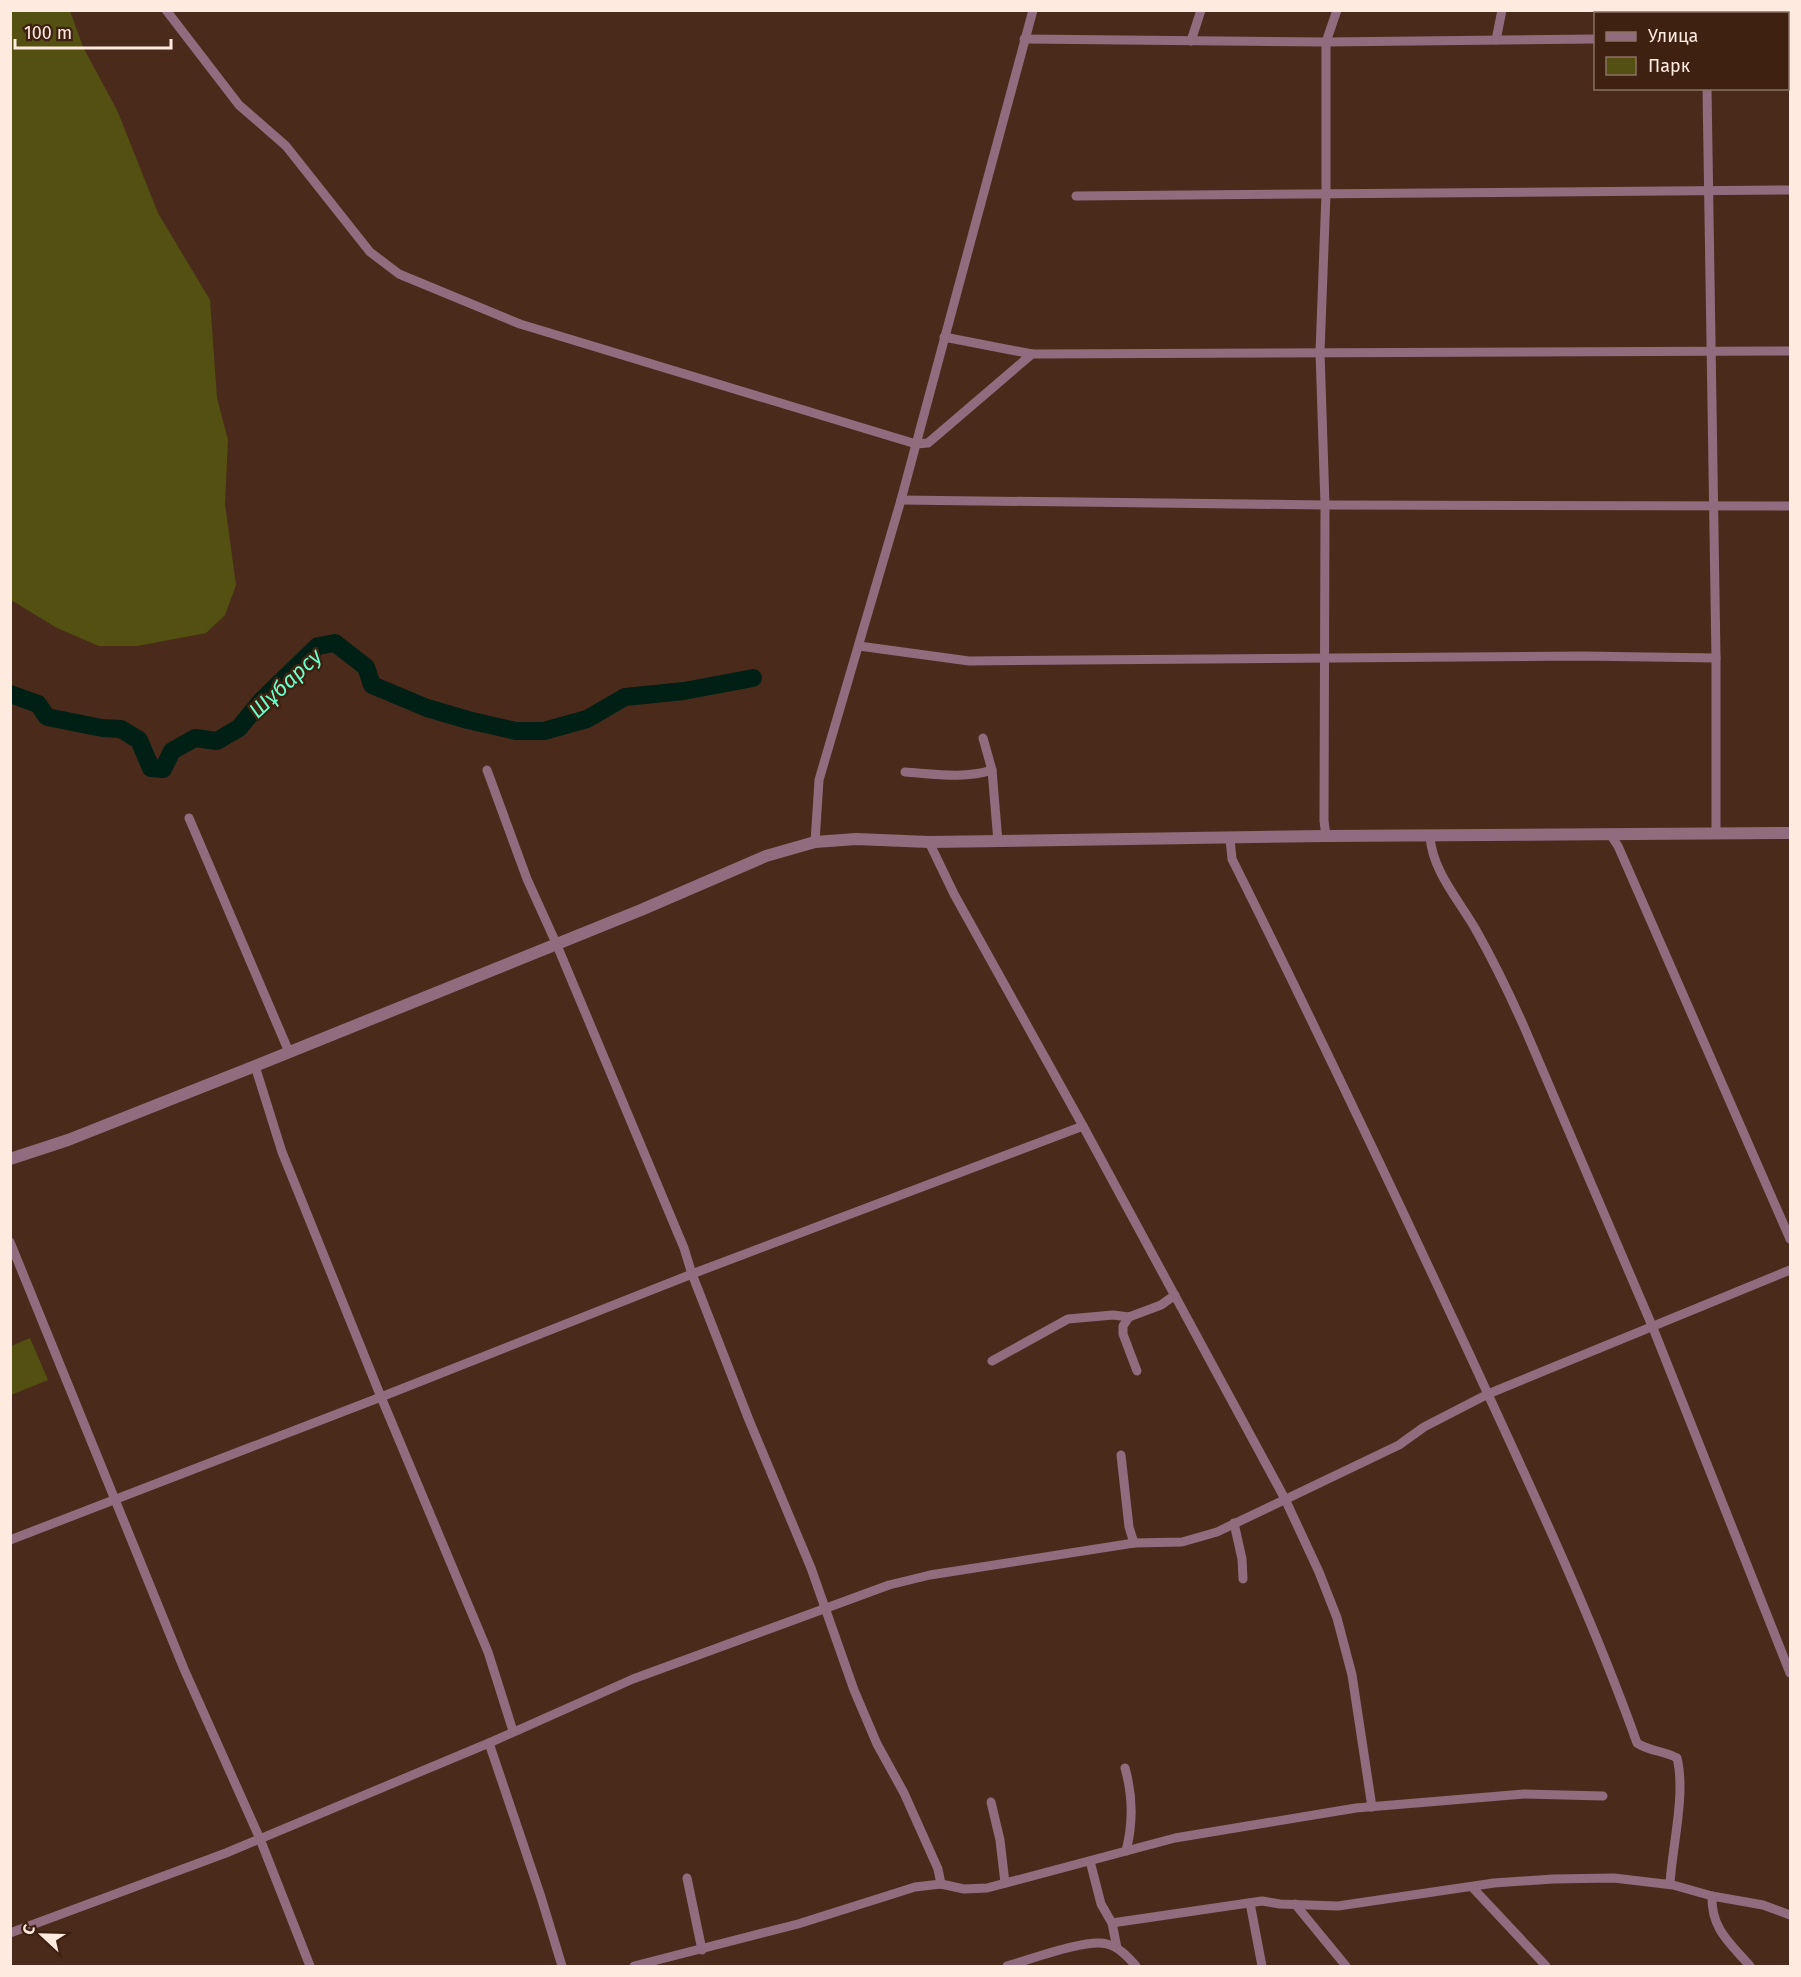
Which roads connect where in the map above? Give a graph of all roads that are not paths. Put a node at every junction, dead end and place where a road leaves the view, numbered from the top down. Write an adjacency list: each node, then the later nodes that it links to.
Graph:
1 (166, 10): 21 (street)
2 (1033, 10): 6 (street)
3 (1201, 10): 9 (street)
4 (1336, 10): 10 (street)
5 (1502, 10): 8 (street)
6 (1024, 39): 9 (street); 16 (street)
7 (1594, 39): 8 (street)
8 (1496, 40): 10 (street)
9 (1191, 41): 10 (street)
10 (1326, 42): 14 (street)
11 (1707, 90): 12 (street)
12 (1708, 190): 13 (street); 14 (street); 17 (street)
13 (1791, 190)
14 (1326, 194): 15 (street); 19 (street)
15 (1076, 196)
16 (944, 337): 20 (street); 21 (street)
17 (1710, 350): 18 (street); 19 (street); 25 (street)
18 (1791, 351)
19 (1320, 352): 20 (street); 23 (street)
20 (1032, 354): 21 (street)
21 (916, 444): 22 (street)
22 (901, 500): 23 (street); 26 (street)
23 (1325, 505): 25 (street); 27 (street)
24 (1791, 506): 25 (street)
25 (1714, 507): 28 (street)
26 (859, 645): 27 (street); 40 (street)
27 (1325, 658): 28 (street); 37 (street)
28 (1716, 658): 36 (street)
29 (983, 738): 31 (street)
30 (487, 770): 43 (street)
31 (993, 770): 32 (street); 42 (street)
32 (905, 772)
33 (189, 818): 44 (street)
34 (1791, 833): 36 (street)
35 (1610, 834): 36 (street); 38 (street); 48 (street)
36 (1716, 834)
37 (1326, 836): 38 (street); 39 (street)
38 (1430, 836): 54 (street)
39 (1230, 839): 42 (street); 57 (street)
40 (815, 842): 41 (street); 43 (street)
41 (929, 842): 42 (street); 46 (street)
42 (998, 842)
43 (556, 943): 44 (street); 51 (street)
44 (289, 1052): 45 (street)
45 (255, 1066): 47 (street); 58 (street)
46 (1083, 1126): 51 (street); 52 (street)
47 (10, 1159)
48 (1791, 1239)
49 (10, 1242): 60 (street)
50 (1791, 1270): 54 (street)
51 (692, 1274): 58 (street); 66 (street)
52 (1175, 1295): 53 (street); 61 (street)
53 (1129, 1317): 55 (street); 56 (street)
54 (1653, 1328): 57 (street); 67 (street)
55 (992, 1361)
56 (1137, 1371)
57 (1488, 1394): 61 (street); 80 (street)
58 (381, 1397): 60 (street); 68 (street)
59 (1121, 1455): 64 (street)
60 (116, 1499): 63 (street); 74 (street)
61 (1285, 1499): 62 (street); 73 (street)
62 (1234, 1524): 64 (street); 65 (street)
63 (10, 1540)
64 (1134, 1543): 66 (street)
65 (1243, 1579)
66 (824, 1608): 68 (street); 79 (street)
67 (1791, 1673)
68 (513, 1731): 69 (street)
69 (489, 1743): 74 (street); 91 (street)
70 (1125, 1768): 75 (street)
71 (1603, 1796): 73 (street)
72 (991, 1802): 78 (street)
73 (1372, 1808): 75 (street)
74 (260, 1839): 87 (street); 90 (street)
75 (1125, 1851): 76 (street)
76 (1090, 1861): 78 (street); 86 (street)
77 (687, 1878): 89 (street)
78 (1005, 1883): 79 (street)
79 (941, 1884): 89 (street)
80 (1670, 1884): 81 (street); 82 (street)
81 (1472, 1887): 84 (street); 97 (street)
82 (1712, 1896): 85 (street); 98 (street)
83 (1250, 1903): 84 (street); 86 (street); 95 (street)
84 (1295, 1904): 96 (street)
85 (1791, 1915)
86 (1112, 1923): 88 (street)
87 (10, 1933)
88 (1117, 1948): 93 (street); 94 (street)
89 (702, 1950): 92 (street)
90 (310, 1966)
91 (562, 1966)
92 (634, 1966)
93 (1007, 1966)
94 (1136, 1966)
95 (1262, 1966)
96 (1346, 1966)
97 (1546, 1966)
98 (1750, 1966)

